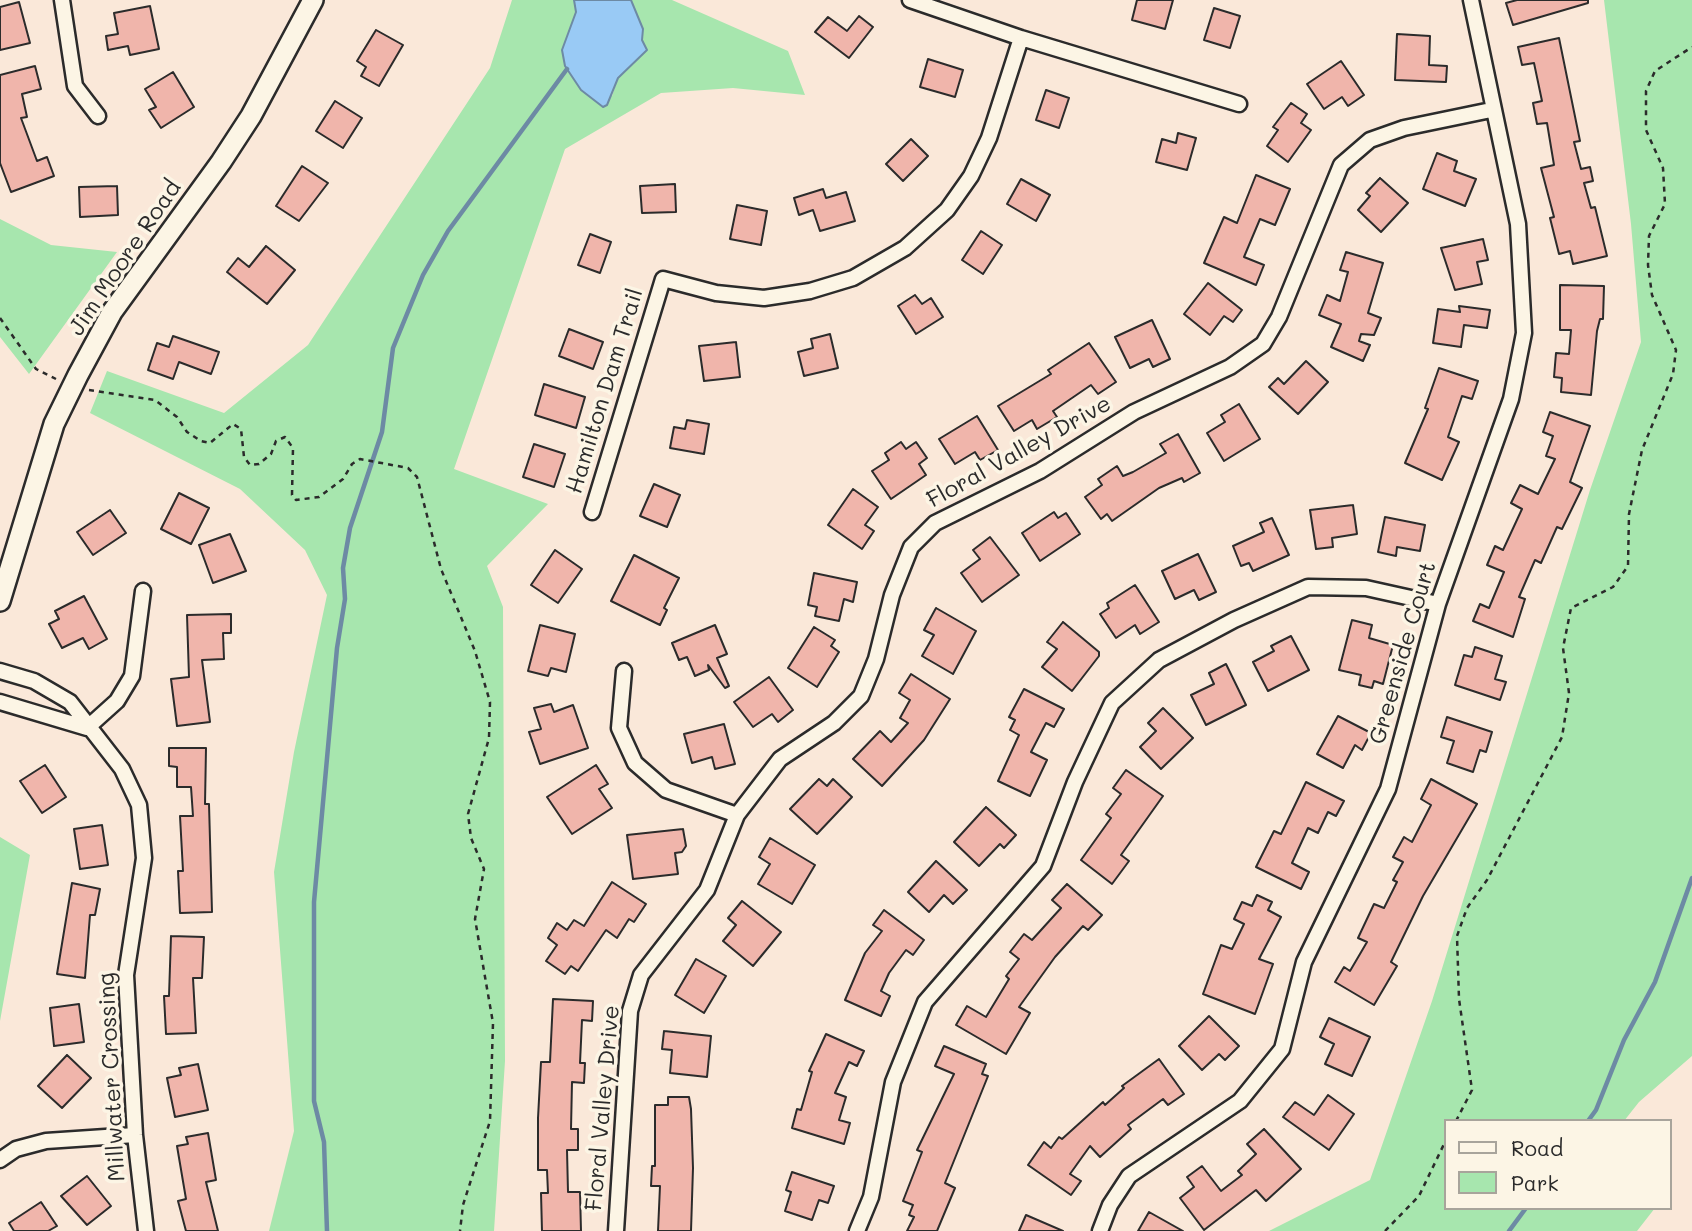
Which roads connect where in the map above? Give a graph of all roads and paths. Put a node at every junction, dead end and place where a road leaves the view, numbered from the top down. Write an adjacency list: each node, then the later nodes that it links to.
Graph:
1 (62, 0): 9 (street)
2 (313, 0): 15 (street, Jim Moore Road)
3 (910, 0): 5 (street)
4 (1471, 0): 8 (street, Greenside Court)
5 (1021, 38): 7 (street); 13 (street, Hamilton Dam Trail)
6 (1692, 47): 22 (path)
7 (1239, 104)
8 (1492, 110): 16 (street, Greenside Court); 21 (street, Floral Valley Drive)
9 (98, 116)
10 (0, 318): 11 (path)
11 (60, 382)
12 (91, 391): 27 (path)
13 (592, 512)
14 (143, 591): 20 (street)
15 (0, 601)
16 (1438, 604): 29 (street); 30 (street, Greenside Court)
17 (0, 671): 20 (street, Millwater Crossing)
18 (624, 671): 21 (street)
19 (0, 702): 20 (street)
20 (87, 728): 23 (street, Millwater Crossing)
21 (737, 815): 28 (street, Floral Valley Drive)
22 (1457, 1119)
23 (135, 1135): 25 (street); 26 (street, Millwater Crossing)
24 (1444, 1144): 31 (path)
25 (0, 1160)
26 (146, 1231)
27 (460, 1231)
28 (616, 1231)
29 (857, 1231)
30 (1100, 1231)
31 (1385, 1231)

